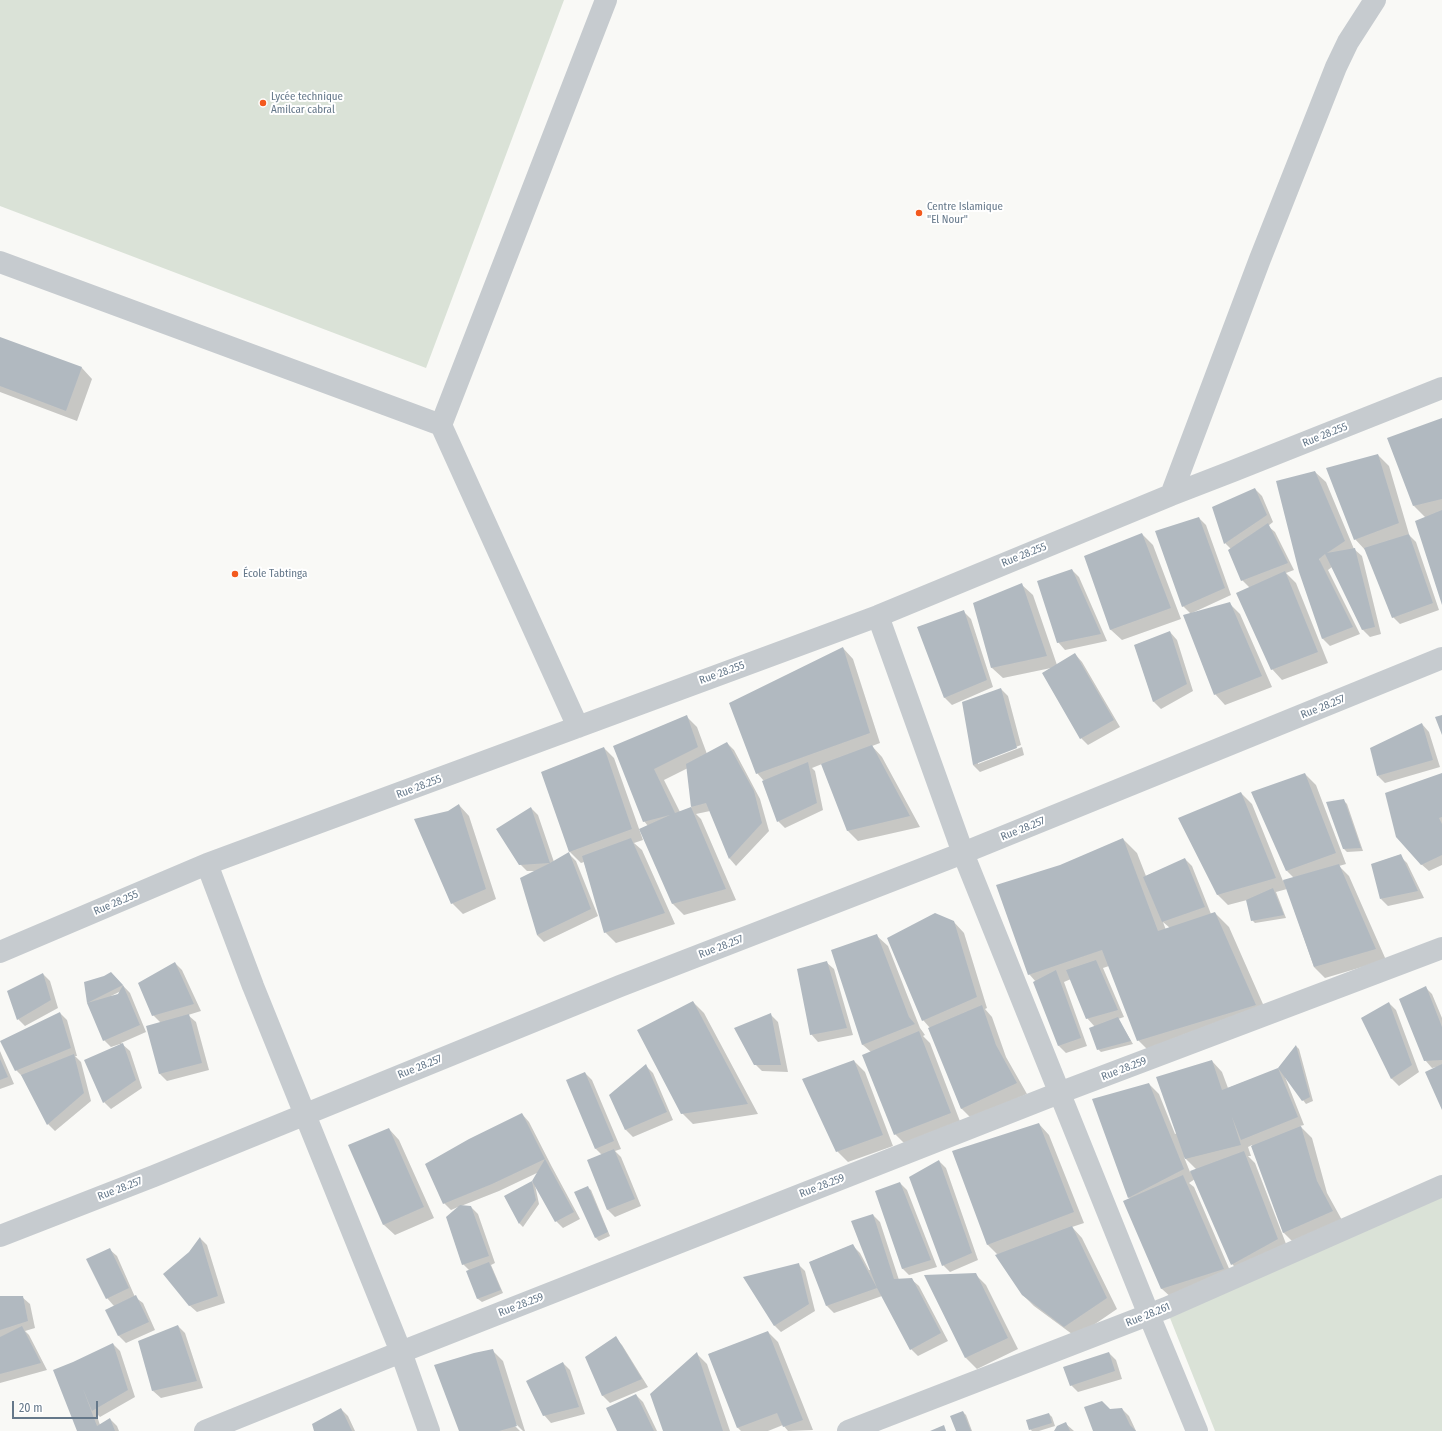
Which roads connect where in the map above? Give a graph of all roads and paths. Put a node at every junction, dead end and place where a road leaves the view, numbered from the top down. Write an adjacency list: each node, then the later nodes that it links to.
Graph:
1 (606, 0): 5 (street)
2 (1375, 0): 6 (street)
3 (0, 262): 5 (street)
4 (1442, 388): 6 (street, Rue 28.255)
5 (441, 426): 9 (street)
6 (1171, 495): 7 (street, Rue 28.255)
7 (878, 616): 9 (street, Rue 28.255); 10 (street)
8 (1442, 658): 10 (street, Rue 28.257)
9 (578, 727): 11 (street, Rue 28.255)
10 (964, 853): 14 (street); 15 (street, Rue 28.257)
11 (207, 864): 13 (street, Rue 28.255); 15 (street)
12 (1442, 948): 14 (street, Rue 28.259)
13 (0, 952)
14 (1060, 1093): 18 (street); 19 (street, Rue 28.259)
15 (305, 1115): 17 (street, Rue 28.257); 19 (street)
16 (1442, 1186): 18 (street, Rue 28.261)
17 (0, 1236)
18 (1149, 1315): 22 (street, Rue 28.261); 23 (street)
19 (401, 1352): 20 (street, Rue 28.259); 21 (street)
20 (205, 1431)
21 (429, 1431)
22 (848, 1431)
23 (1197, 1431)

